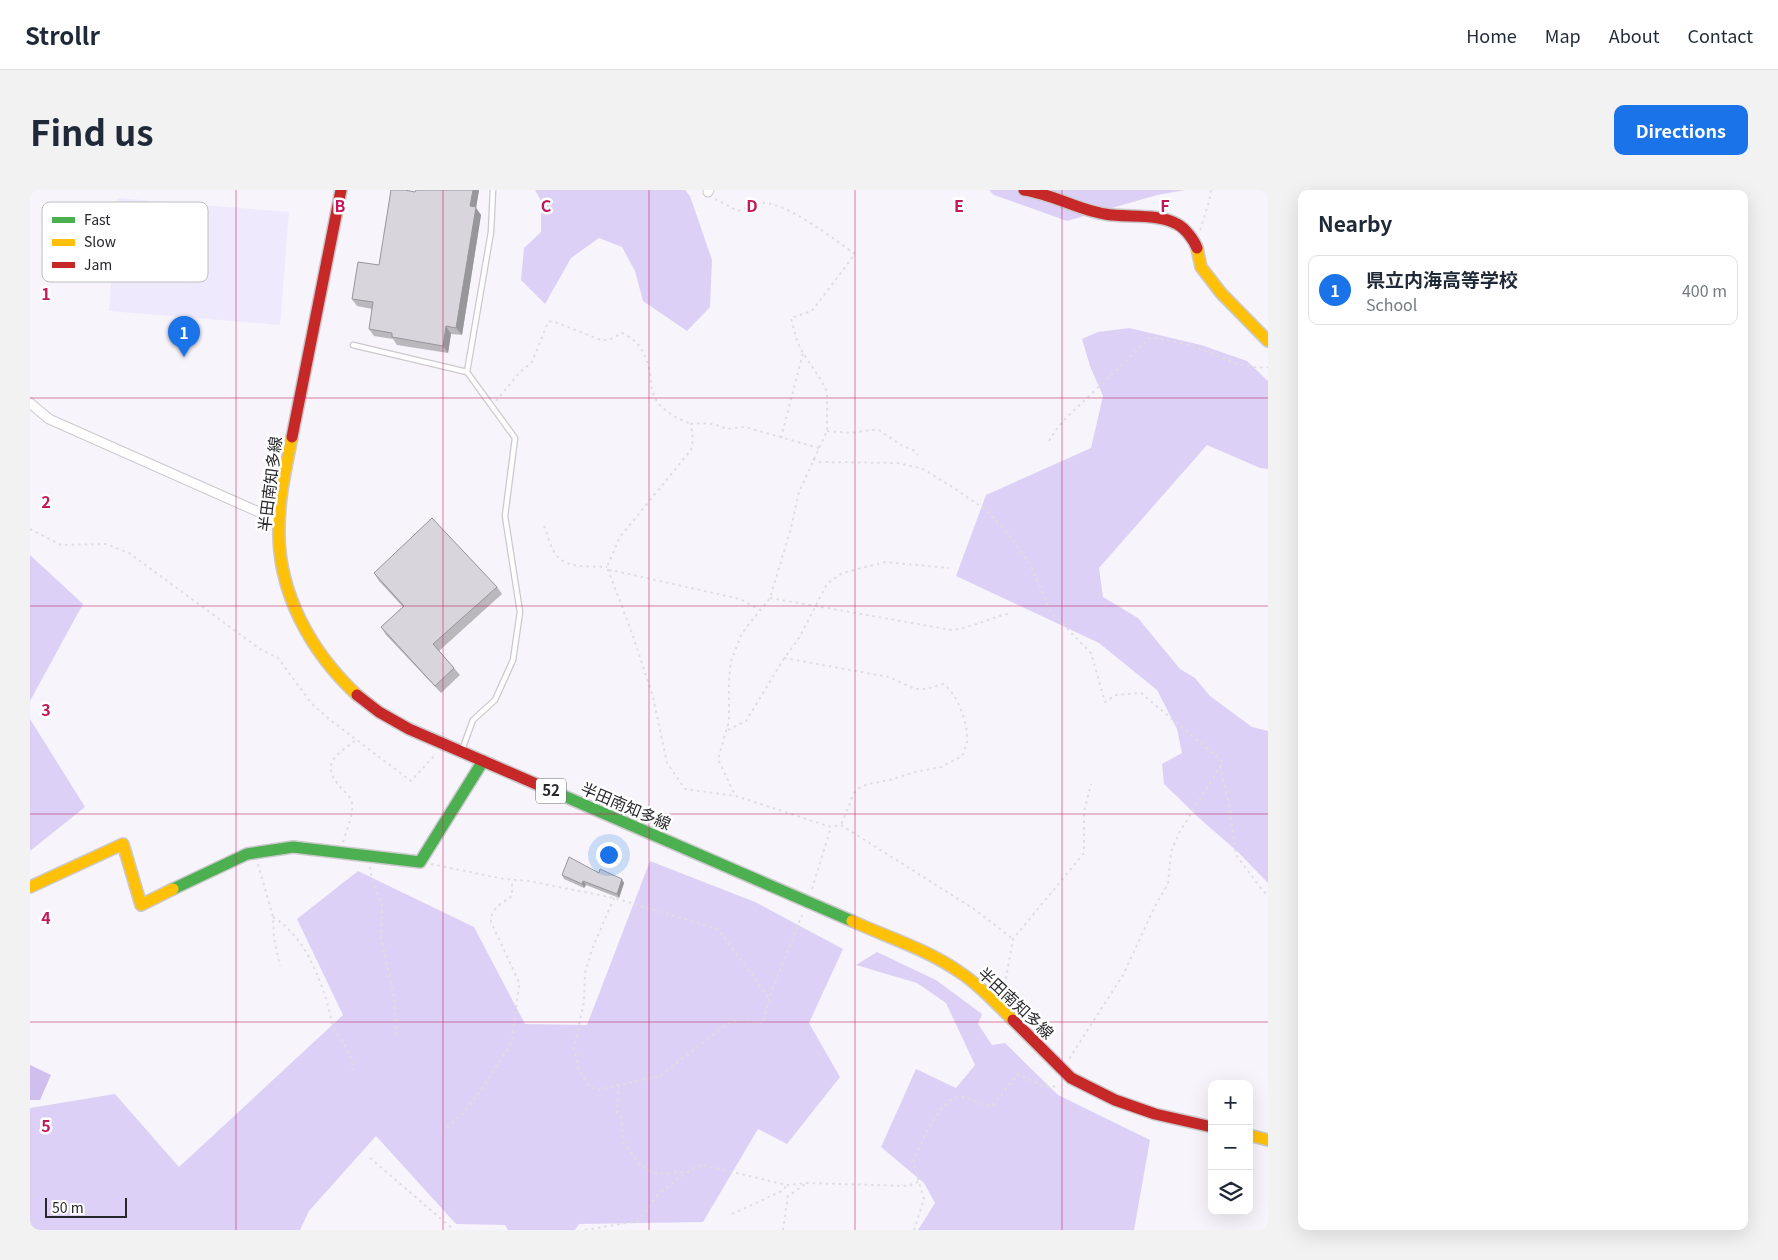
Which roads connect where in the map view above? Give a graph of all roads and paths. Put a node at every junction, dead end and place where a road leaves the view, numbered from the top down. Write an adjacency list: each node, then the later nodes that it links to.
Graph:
1 (340, 190): 21 (main road, 半田南知多線 / 52)
2 (494, 190): 11 (lane)
3 (1024, 190): 6 (main road)
4 (1211, 190): 6 (path)
5 (708, 191): 9 (path)
6 (1196, 245): 7 (main road)
7 (1268, 341)
8 (354, 345): 11 (lane)
9 (803, 353): 15 (path); 16 (path)
10 (1268, 367): 17 (path)
11 (467, 372): 13 (lane)
12 (30, 404): 21 (street)
13 (491, 405): 14 (path); 35 (lane)
14 (691, 424): 16 (path); 24 (path)
15 (827, 431): 18 (path); 19 (path)
16 (781, 438): 18 (path)
17 (1049, 442)
18 (819, 448): 20 (path)
19 (918, 455)
20 (814, 459): 27 (path); 37 (path)
21 (279, 521): 34 (main road, 半田南知多線 / 52)
22 (544, 526): 24 (path)
23 (30, 529): 33 (path)
24 (607, 568): 26 (path)
25 (949, 568): 28 (path)
26 (608, 572): 29 (path); 39 (path)
27 (770, 598): 28 (path); 29 (path)
28 (815, 606): 30 (path); 31 (path)
29 (760, 610): 32 (path)
30 (1008, 614)
31 (784, 658): 32 (path); 40 (path)
32 (726, 731): 39 (path)
33 (356, 740): 34 (path); 43 (path)
34 (445, 744): 35 (main road, 半田南知多線 / 52)
35 (462, 751): 36 (main road, 半田南知多線 / 52)
36 (483, 761): 45 (main road); 50 (main road, 半田南知多線 / 52)
37 (1220, 766): 48 (path); 57 (path)
38 (1091, 784): 52 (path)
39 (736, 796): 41 (path)
40 (841, 825): 41 (path); 52 (path)
41 (831, 827): 50 (path)
42 (263, 850): 43 (main road); 47 (main road); 51 (path)
43 (340, 852): 44 (main road)
44 (370, 856): 45 (main road); 56 (path)
45 (420, 862): 46 (path)
46 (512, 880): 49 (path); 62 (path)
47 (30, 887)
48 (1268, 895)
49 (614, 898): 54 (path); 60 (path)
50 (808, 902): 54 (path); 55 (main road, 半田南知多線 / 52)
51 (273, 917): 53 (path); 58 (path)
52 (1014, 939): 55 (path)
53 (280, 966)
54 (769, 998): 60 (path)
55 (993, 1000): 57 (main road, 半田南知多線 / 52)
56 (397, 1039)
57 (1061, 1069): 59 (main road, 半田南知多線 / 52)
58 (353, 1070)
59 (1071, 1078): 61 (main road, 半田南知多線 / 52); 67 (path)
60 (619, 1085): 66 (path)
61 (1208, 1126)
62 (442, 1132)
63 (1253, 1137): 64 (main road)
64 (1268, 1140)
65 (370, 1158): 71 (path)
66 (686, 1173): 69 (path); 72 (path)
67 (918, 1182): 68 (path); 74 (path)
68 (807, 1184): 69 (path); 73 (path)
69 (787, 1185): 70 (path)
70 (732, 1214)
71 (454, 1230)
72 (585, 1230)
73 (783, 1230)
74 (914, 1230)

